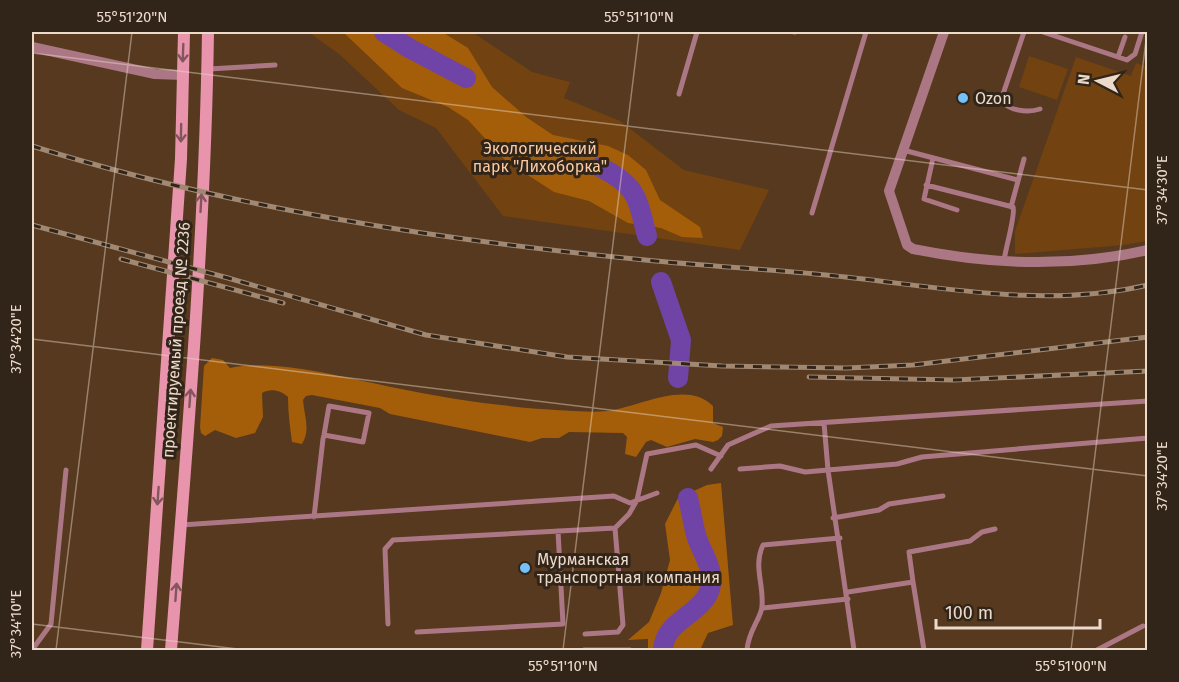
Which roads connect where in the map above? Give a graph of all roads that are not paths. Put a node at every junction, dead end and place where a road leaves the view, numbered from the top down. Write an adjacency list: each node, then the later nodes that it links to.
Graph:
1 (184, 32): 14 (main road, проектируемый проезд № 2236, one-way to 14)
2 (208, 32): 13 (main road, проектируемый проезд № 2236)
3 (697, 32): 15 (lane)
4 (866, 32): 24 (lane)
5 (944, 32): 17 (street)
6 (1024, 32): 16 (lane)
7 (1043, 32): 11 (lane)
8 (1142, 32): 11 (lane)
9 (1125, 37): 11 (lane)
10 (32, 47): 14 (street)
11 (1118, 57)
12 (275, 65): 13 (lane)
13 (207, 69): 41 (main road, проектируемый проезд № 2236, one-way to 13)
14 (183, 75): 54 (main road, проектируемый проезд № 2236, one-way to 54)
15 (679, 94)
16 (1040, 110)
17 (903, 150): 18 (lane); 26 (street)
18 (933, 158): 20 (lane); 21 (lane)
19 (1024, 159): 20 (lane)
20 (1018, 180): 22 (lane)
21 (926, 185): 22 (lane); 23 (lane)
22 (1011, 207): 26 (lane)
23 (957, 210)
24 (812, 213)
25 (1148, 250): 26 (street)
26 (1003, 263)
27 (1148, 401): 28 (lane)
28 (824, 423): 31 (lane); 35 (lane)
29 (324, 435): 29 (lane); 39 (lane)
30 (1148, 438): 35 (lane)
31 (721, 456): 32 (lane); 38 (lane)
32 (711, 469)
33 (740, 469): 35 (lane)
34 (66, 470): 53 (lane)
35 (828, 470): 40 (lane)
36 (657, 493): 38 (lane)
37 (943, 496): 40 (lane)
38 (637, 500): 39 (lane); 42 (lane)
39 (314, 517): 41 (lane)
40 (833, 518): 45 (lane)
41 (181, 525): 55 (main road, проектируемый проезд № 2236, one-way to 41)
42 (615, 528): 44 (lane); 52 (lane)
43 (995, 529): 46 (lane)
44 (558, 531): 49 (lane); 51 (lane)
45 (840, 538): 47 (lane); 48 (lane)
46 (913, 582): 47 (lane); 60 (lane)
47 (848, 596): 48 (lane); 59 (lane)
48 (763, 608): 58 (lane)
49 (388, 624)
50 (1143, 626): 61 (lane)
51 (417, 632)
52 (585, 634)
53 (32, 651)
54 (147, 651)
55 (171, 651)
56 (584, 651): 57 (lane)
57 (630, 651)
58 (747, 651)
59 (854, 651)
60 (924, 651)
61 (1097, 651)

